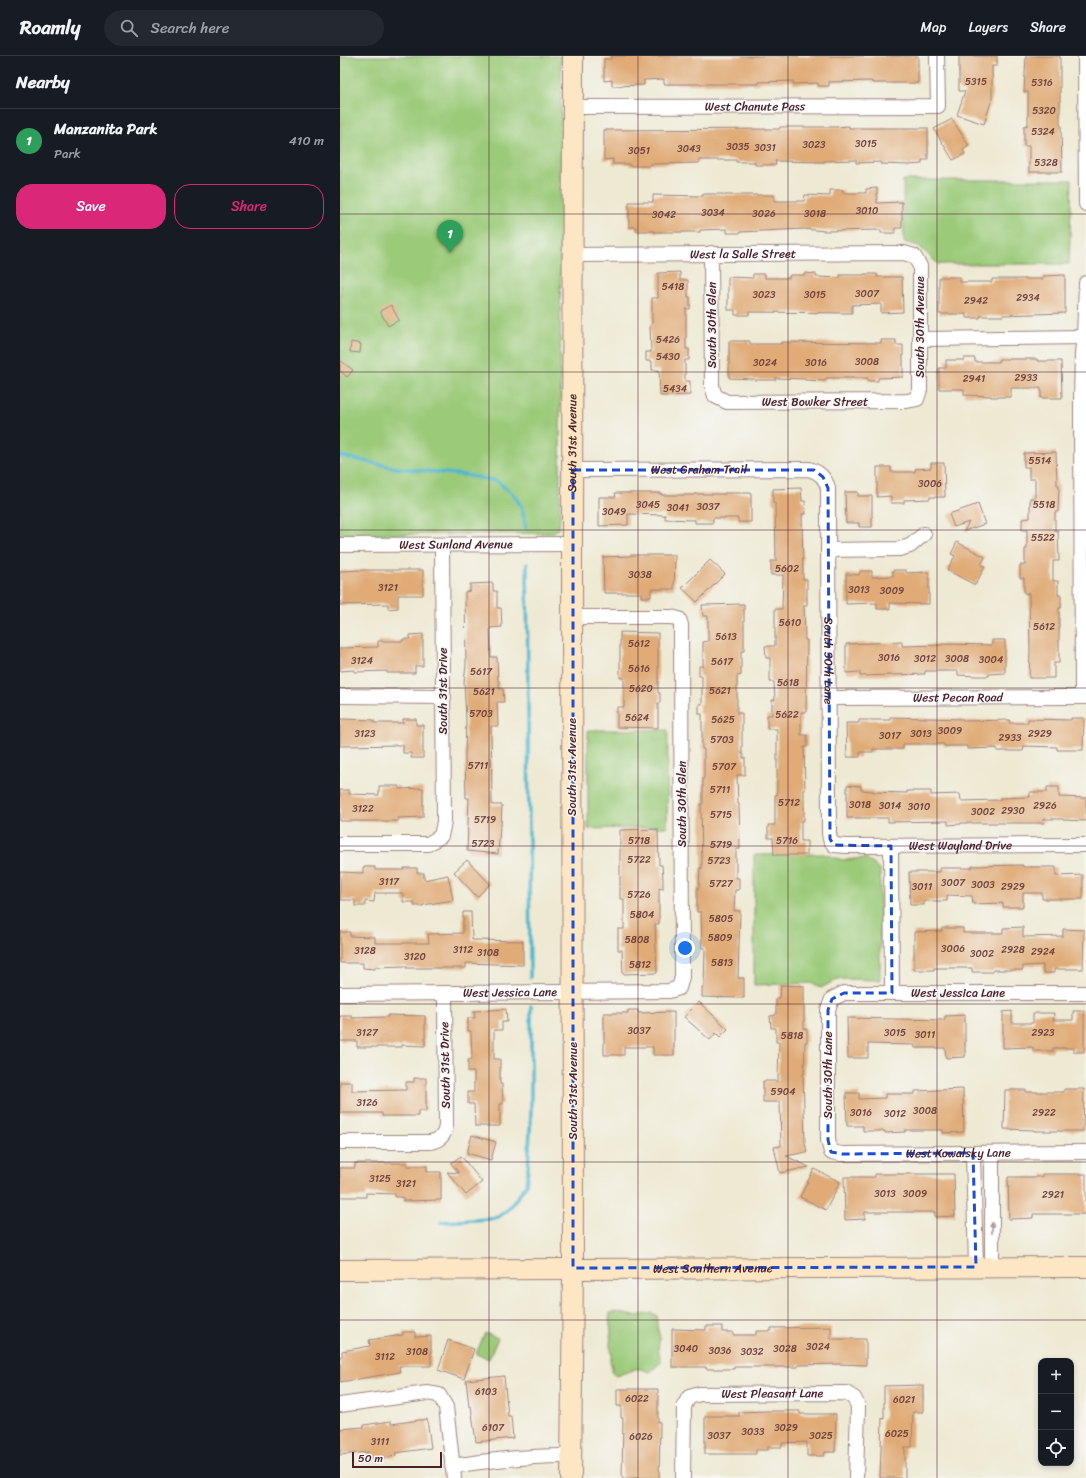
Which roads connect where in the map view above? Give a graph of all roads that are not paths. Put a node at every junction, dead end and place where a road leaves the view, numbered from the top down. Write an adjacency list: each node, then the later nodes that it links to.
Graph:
1 (573, 56): 5 (street, South 31st Avenue)
2 (937, 56): 5 (street, West Chanute Pass)
3 (1085, 56): 4 (street)
4 (1086, 105): 6 (street)
5 (572, 107): 8 (street, South 31st Avenue)
6 (1086, 204)
7 (711, 253): 8 (street, West la Salle Street); 9 (street, West la Salle Street); 13 (street, South 30th Glen)
8 (572, 255): 16 (street, South 31st Avenue)
9 (914, 256): 12 (street, South 30th Avenue)
10 (1086, 282): 11 (street)
11 (1084, 337): 12 (street); 15 (street)
12 (920, 339): 14 (street, South 30th Avenue)
13 (715, 396): 14 (street, West Bowker Street)
14 (917, 399)
15 (1083, 400): 22 (street)
16 (573, 470): 17 (street, West Graham Trail); 19 (street, South 31st Avenue)
17 (823, 477): 23 (street, South 30th Lane)
18 (924, 534): 23 (street)
19 (572, 544): 21 (street, West Sunland Avenue); 24 (street, South 31st Avenue)
20 (340, 545): 21 (street, West Sunland Avenue)
21 (442, 545): 26 (street, South 31st Drive)
22 (1083, 547): 27 (street)
23 (828, 550): 28 (street, South 30th Lane)
24 (572, 617): 33 (street, South 30th Glen); 34 (street, South 31st Avenue)
25 (340, 696): 26 (street)
26 (444, 697): 29 (street, South 31st Drive)
27 (1084, 697): 28 (street, West Pecan Road)
28 (829, 698): 30 (street, South 30th Lane)
29 (340, 844)
30 (834, 845): 32 (street, West Wayland Drive)
31 (1086, 845): 32 (street, West Wayland Drive)
32 (892, 846): 36 (street)
33 (679, 988): 34 (street, West Jessica Lane)
34 (572, 992): 35 (street, West Jessica Lane); 47 (street, South 31st Avenue)
35 (445, 993): 38 (street, West Jessica Lane); 40 (street, South 31st Drive)
36 (892, 993): 37 (street, West Jessica Lane); 39 (street, West Jessica Lane)
37 (1086, 993)
38 (340, 994)
39 (832, 999): 41 (street, South 30th Lane)
40 (340, 1142)
41 (832, 1152): 43 (street, West Kowalsky Lane)
42 (1086, 1152): 44 (street, West Kowalsky Lane)
43 (974, 1153): 44 (street, West Kowalsky Lane); 45 (street)
44 (992, 1153): 45 (street, one-way to 44)
45 (984, 1267): 46 (street, West Southern Avenue); 47 (street, West Southern Avenue)
46 (1086, 1267)
47 (574, 1268): 48 (street, West Southern Avenue); 50 (street, South 31st Avenue)
48 (340, 1270)
49 (340, 1405): 51 (street)
50 (572, 1456): 51 (street); 52 (street, South 31st Avenue)
51 (453, 1472)
52 (572, 1478)
53 (683, 1478): 54 (street, West Pleasant Lane)
54 (856, 1478)

